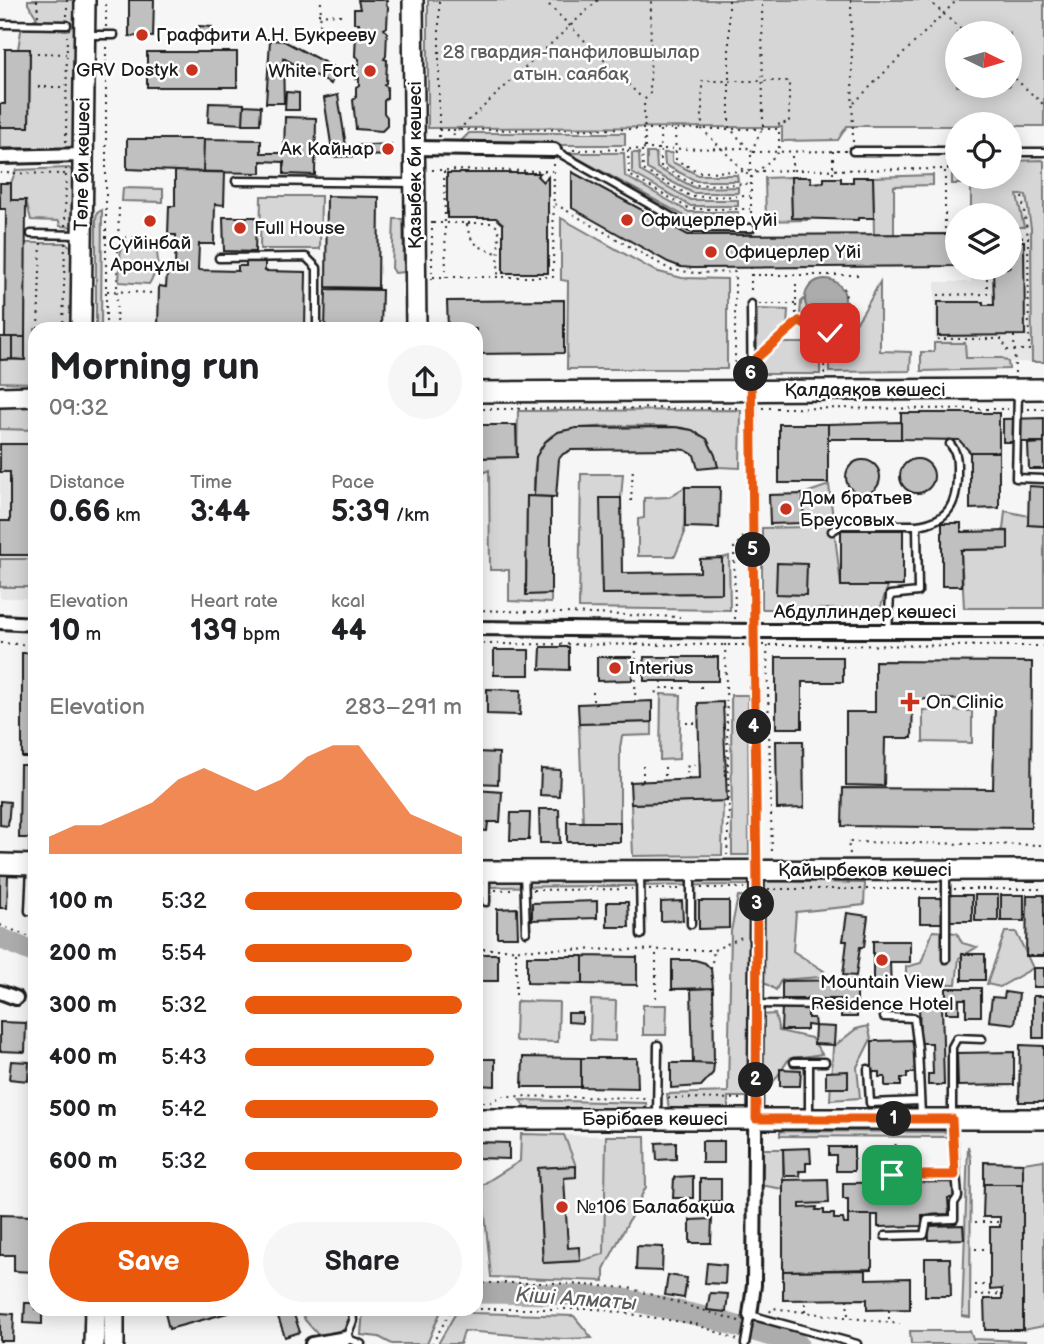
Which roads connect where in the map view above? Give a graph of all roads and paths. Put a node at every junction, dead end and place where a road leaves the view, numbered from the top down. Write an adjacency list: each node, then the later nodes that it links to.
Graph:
1 (37, 0): 21 (path)
2 (67, 0): 23 (path)
3 (85, 0): 23 (street, Төле би көшесі)
4 (106, 0): 25 (path)
5 (321, 0): 16 (path)
6 (413, 0): 45 (street, Қазыбек би көшесі)
7 (439, 0): 43 (path)
8 (544, 0): 22 (path)
9 (598, 0): 22 (path)
10 (651, 0): 33 (path)
11 (729, 0): 28 (path)
12 (762, 0): 29 (path)
13 (851, 0): 34 (path)
14 (928, 0): 17 (path)
15 (957, 0): 17 (path)
16 (319, 14): 18 (path); 24 (path)
17 (943, 14): 19 (path); 34 (path)
18 (341, 15)
19 (951, 21)
20 (0, 24): 21 (lane)
21 (38, 25): 23 (lane)
22 (569, 26): 33 (path); 44 (path)
23 (76, 30): 25 (lane); 27 (path); 56 (street, Төле би көшесі)
24 (320, 32)
25 (110, 35): 107 (path)
26 (37, 53): 27 (path)
27 (67, 54): 32 (path)
28 (729, 81): 29 (path); 39 (path); 40 (path)
29 (763, 81): 41 (path); 42 (path)
30 (1022, 85): 35 (path)
31 (38, 87): 32 (path)
32 (66, 88): 56 (path)
33 (644, 100): 36 (path)
34 (853, 104): 55 (path)
35 (1044, 105)
36 (645, 129): 37 (path); 44 (path); 52 (path)
37 (660, 129): 38 (path); 47 (path)
38 (675, 129): 39 (path); 48 (path)
39 (702, 129): 40 (path); 49 (path)
40 (731, 129): 41 (path); 50 (path)
41 (762, 129): 42 (path); 57 (path)
42 (779, 129): 58 (path)
43 (439, 130): 44 (path); 46 (path)
44 (458, 130): 46 (path)
45 (414, 148): 46 (street); 78 (street, Қазыбек би көшесі)
46 (439, 148): 53 (street)
47 (661, 148): 48 (path); 52 (path); 79 (path)
48 (676, 148): 49 (path); 70 (path)
49 (721, 148): 50 (path); 70 (path)
50 (747, 148): 57 (path)
51 (628, 149): 52 (path); 53 (path); 84 (path)
52 (644, 149): 80 (path)
53 (554, 150): 69 (path); 88 (lane)
54 (833, 151): 55 (path); 59 (path); 67 (path)
55 (853, 151): 60 (lane)
56 (74, 152): 63 (street); 91 (street, Төле би көшесі)
57 (751, 152): 58 (path); 71 (path)
58 (779, 152): 59 (path); 72 (path)
59 (792, 152): 66 (path)
60 (945, 152)
61 (1022, 152): 62 (lane)
62 (1044, 152)
63 (0, 157)
64 (431, 170): 65 (path)
65 (444, 170): 69 (path); 86 (path)
66 (792, 170): 67 (path); 72 (path)
67 (833, 170): 68 (path); 76 (path)
68 (945, 170)
69 (554, 171): 82 (path)
70 (744, 171): 71 (path); 75 (path)
71 (751, 171): 72 (path); 75 (path)
72 (759, 171): 75 (path)
73 (0, 173): 74 (path)
74 (66, 174)
75 (751, 178): 79 (path)
76 (833, 178)
77 (236, 181): 78 (lane)
78 (415, 183): 119 (street, Қазыбек би көшесі)
79 (751, 184): 80 (path)
80 (751, 196): 84 (path)
81 (1022, 197): 94 (path)
82 (554, 203): 103 (path); 126 (path)
83 (119, 207): 92 (path)
84 (751, 209): 88 (path)
85 (432, 223): 86 (path)
86 (445, 223): 87 (path); 102 (path)
87 (467, 223): 96 (path); 96 (path)
88 (751, 228)
89 (31, 234): 90 (lane)
90 (41, 234): 91 (lane); 114 (path)
91 (82, 235): 115 (street, Төле би көшесі)
92 (118, 237): 95 (path); 108 (path)
93 (1022, 237): 94 (path)
94 (1028, 237): 123 (path)
95 (138, 238)
96 (498, 253): 103 (path)
97 (219, 258): 118 (lane)
98 (751, 267): 99 (path)
99 (751, 275): 100 (path); 111 (path)
100 (862, 275)
101 (433, 276): 102 (path)
102 (446, 277): 103 (path)
103 (498, 277)
104 (987, 280): 110 (path)
105 (796, 284): 112 (path)
106 (843, 284): 120 (path)
107 (106, 291): 108 (path); 116 (path)
108 (116, 291): 109 (path); 117 (path)
109 (153, 293)
110 (938, 295)
111 (751, 304): 112 (path); 124 (lane)
112 (796, 304): 113 (path)
113 (799, 321): 120 (path); 124 (path)
114 (38, 322)
115 (81, 322)
116 (106, 322)
117 (116, 322)
118 (317, 322)
119 (416, 322)
120 (825, 333): 125 (path)
121 (1014, 335): 123 (path)
122 (937, 340): 123 (path)
123 (1015, 350): 128 (path)
124 (751, 363): 132 (lane)
125 (824, 376)
126 (735, 377)
127 (1044, 389): 128 (street, Қалдаяқов көшесі)
128 (1017, 391): 132 (street, Қалдаяқов көшесі); 132 (path); 134 (path); 137 (lane)
129 (483, 392): 132 (street, Қалдаяқов көшесі)
130 (28, 396): 131 (street)
131 (0, 397)
132 (752, 402): 133 (path); 148 (lane)
133 (483, 409)
134 (1044, 409)
135 (950, 444): 139 (lane)
136 (633, 467): 138 (path)
137 (1044, 479)
138 (631, 501)
139 (917, 525): 140 (lane); 150 (lane)
140 (832, 531)
141 (744, 536): 144 (path)
142 (483, 610): 143 (path)
143 (684, 617)
144 (735, 619)
145 (0, 622): 146 (street)
146 (28, 624)
147 (483, 628): 148 (street, Абдуллиндер көшесі)
148 (754, 631): 150 (street, Абдуллиндер көшесі); 183 (lane)
149 (1044, 631): 150 (street, Абдуллиндер көшесі)
150 (888, 632)
151 (0, 643): 154 (path)
152 (483, 644): 153 (path)
153 (636, 644): 155 (path); 167 (path)
154 (28, 645)
155 (725, 645): 156 (path); 179 (path)
156 (747, 645)
157 (761, 645): 158 (path)
158 (767, 645): 159 (path); 183 (path)
159 (1044, 646)
160 (662, 681): 162 (path)
161 (701, 681): 164 (path)
162 (661, 688): 163 (path); 166 (path)
163 (687, 688)
164 (701, 688)
165 (593, 692): 168 (path)
166 (655, 693)
167 (635, 702)
168 (593, 703)
169 (687, 723): 170 (path)
170 (698, 723)
171 (700, 763): 175 (path)
172 (643, 766): 176 (path)
173 (665, 767): 174 (path)
174 (666, 780)
175 (689, 780)
176 (643, 781)
177 (1044, 845): 178 (path)
178 (843, 856)
179 (727, 857)
180 (0, 864): 181 (street)
181 (28, 865)
182 (1044, 870): 187 (street, Қайырбеков көшесі)
183 (754, 871): 186 (street, Қайырбеков көшесі); 186 (path); 187 (street, Қайырбеков көшесі); 208 (street)
184 (483, 877): 188 (street, Қайырбеков көшесі); 188 (path); 191 (lane)
185 (641, 879): 186 (street, Қайырбеков көшесі); 186 (path); 188 (street, Қайырбеков көшесі); 188 (path); 196 (lane)
186 (691, 879): 192 (lane)
187 (946, 879): 189 (path); 190 (path); 202 (lane)
188 (524, 880): 194 (lane)
189 (765, 889)
190 (1044, 889)
191 (486, 902)
192 (691, 924)
193 (0, 925): 197 (path)
194 (526, 932)
195 (751, 933): 201 (path)
196 (641, 935)
197 (28, 936)
198 (483, 949): 199 (path)
199 (516, 950): 200 (path); 205 (path)
200 (656, 950): 201 (path); 207 (path)
201 (715, 950): 203 (path)
202 (946, 959)
203 (711, 969)
204 (0, 992): 206 (street)
205 (516, 995)
206 (16, 998)
207 (656, 999)
208 (756, 1004): 209 (lane); 223 (street)
209 (831, 1005)
210 (884, 1017): 220 (lane)
211 (982, 1039): 225 (lane)
212 (658, 1045): 217 (lane)
213 (794, 1062): 214 (lane)
214 (809, 1062): 215 (lane); 224 (lane)
215 (825, 1062)
216 (868, 1069): 220 (lane)
217 (657, 1098): 218 (path); 219 (path); 222 (lane)
218 (749, 1098)
219 (483, 1102)
220 (921, 1110): 224 (street, Бәрібаев көшесі); 225 (street, Бәрібаев көшесі)
221 (483, 1119): 222 (street, Бәрібаев көшесі)
222 (657, 1119): 223 (street, Бәрібаев көшесі)
223 (756, 1119): 224 (street, Бәрібаев көшесі); 252 (street)
224 (809, 1119)
225 (952, 1119): 226 (street, Бәрібаев көшесі); 229 (lane)
226 (1044, 1119)
227 (896, 1139): 228 (path)
228 (895, 1154): 231 (path); 231 (path)
229 (955, 1175): 231 (path); 234 (lane)
230 (861, 1176): 231 (path)
231 (896, 1176)
232 (975, 1222): 233 (path)
233 (1000, 1222)
234 (885, 1236)
235 (975, 1249): 236 (path)
236 (990, 1249)
237 (483, 1283): 252 (path)
238 (975, 1285): 239 (path)
239 (990, 1285)
240 (1002, 1294): 241 (path)
241 (975, 1295)
242 (847, 1299): 251 (path)
243 (805, 1300): 246 (path)
244 (483, 1309): 257 (path)
245 (889, 1310): 254 (path)
246 (805, 1312): 251 (path); 253 (path)
247 (95, 1316): 258 (street)
248 (114, 1316): 259 (street)
249 (353, 1316): 256 (lane)
250 (448, 1316): 262 (path)
251 (848, 1318): 254 (path)
252 (749, 1320): 253 (lane); 257 (lane)
253 (767, 1320): 263 (lane)
254 (889, 1323): 255 (path)
255 (900, 1324)
256 (346, 1338): 260 (street); 261 (lane)
257 (745, 1343)
258 (94, 1344)
259 (114, 1344)
260 (312, 1344)
261 (361, 1344)
262 (432, 1344)
263 (857, 1344)

